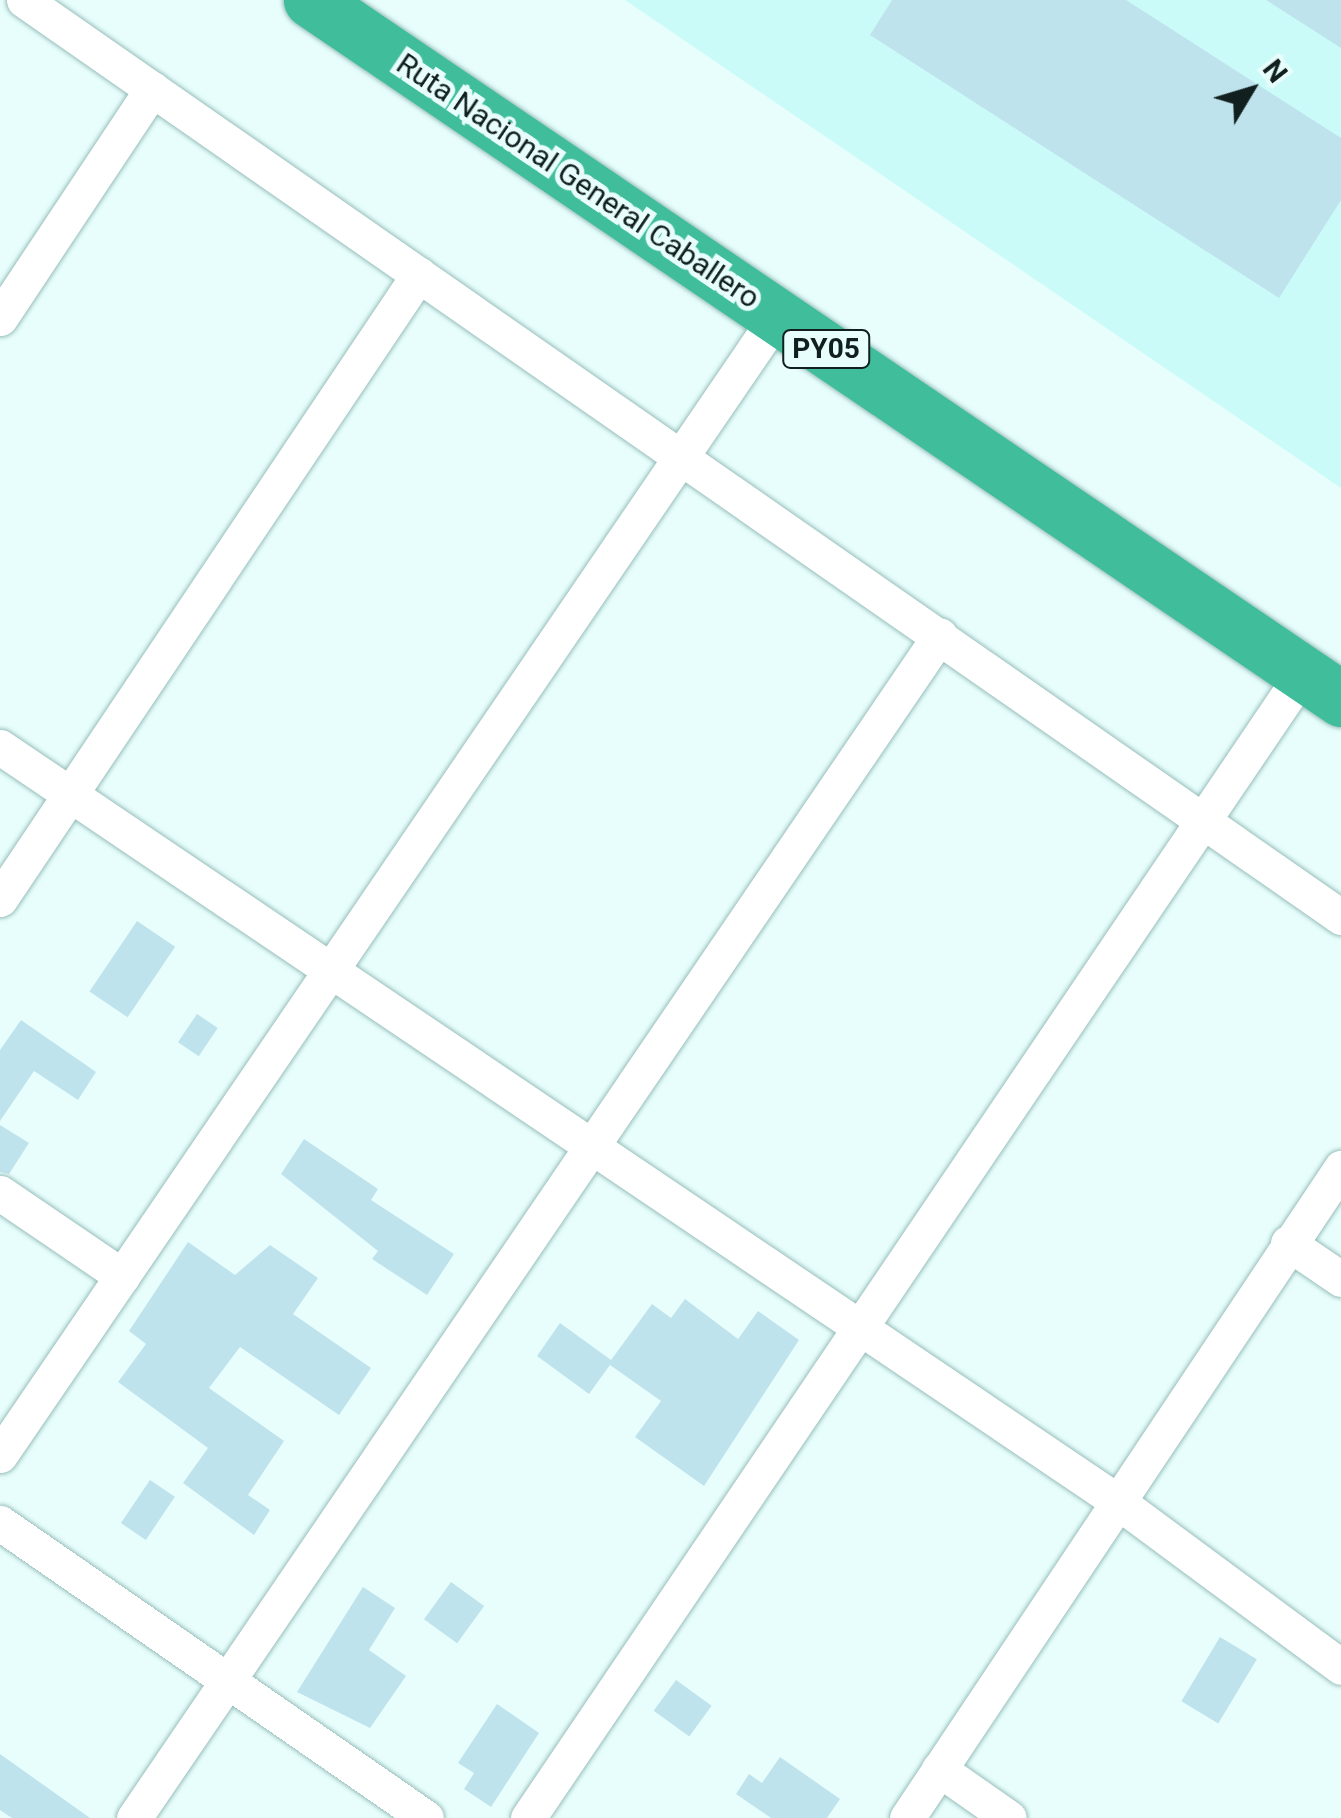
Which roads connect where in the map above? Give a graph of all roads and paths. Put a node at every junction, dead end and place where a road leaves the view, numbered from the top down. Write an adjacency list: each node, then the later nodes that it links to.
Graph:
1 (24, 0): 3 (street)
2 (311, 0): 5 (highway, Ruta Nacional General Caballero / PY05)
3 (152, 89): 4 (street); 6 (street)
4 (418, 274): 7 (street); 11 (street)
5 (777, 316): 7 (street); 9 (highway, Ruta Nacional General Caballero / PY05)
6 (0, 318)
7 (678, 453): 8 (street); 15 (street)
8 (940, 636): 12 (street); 16 (street)
9 (1322, 686): 12 (street)
10 (0, 747): 11 (street)
11 (70, 794): 13 (street); 15 (street)
12 (1206, 820): 14 (street); 22 (street)
13 (0, 898)
14 (1341, 916)
15 (330, 969): 16 (street); 20 (street)
16 (596, 1149): 22 (street); 27 (street)
17 (1341, 1168): 19 (street)
18 (0, 1193): 20 (street)
19 (1288, 1243): 21 (street); 24 (street)
20 (122, 1276): 23 (street)
21 (1341, 1279)
22 (861, 1328): 24 (street); 31 (street)
23 (0, 1456)
24 (1117, 1501): 26 (street); 28 (street)
25 (0, 1523): 27 (street)
26 (1341, 1666)
27 (229, 1681): 29 (street); 30 (street)
28 (940, 1769): 32 (street); 33 (street)
29 (134, 1818)
30 (426, 1818)
31 (528, 1818)
32 (907, 1818)
33 (1009, 1818)

